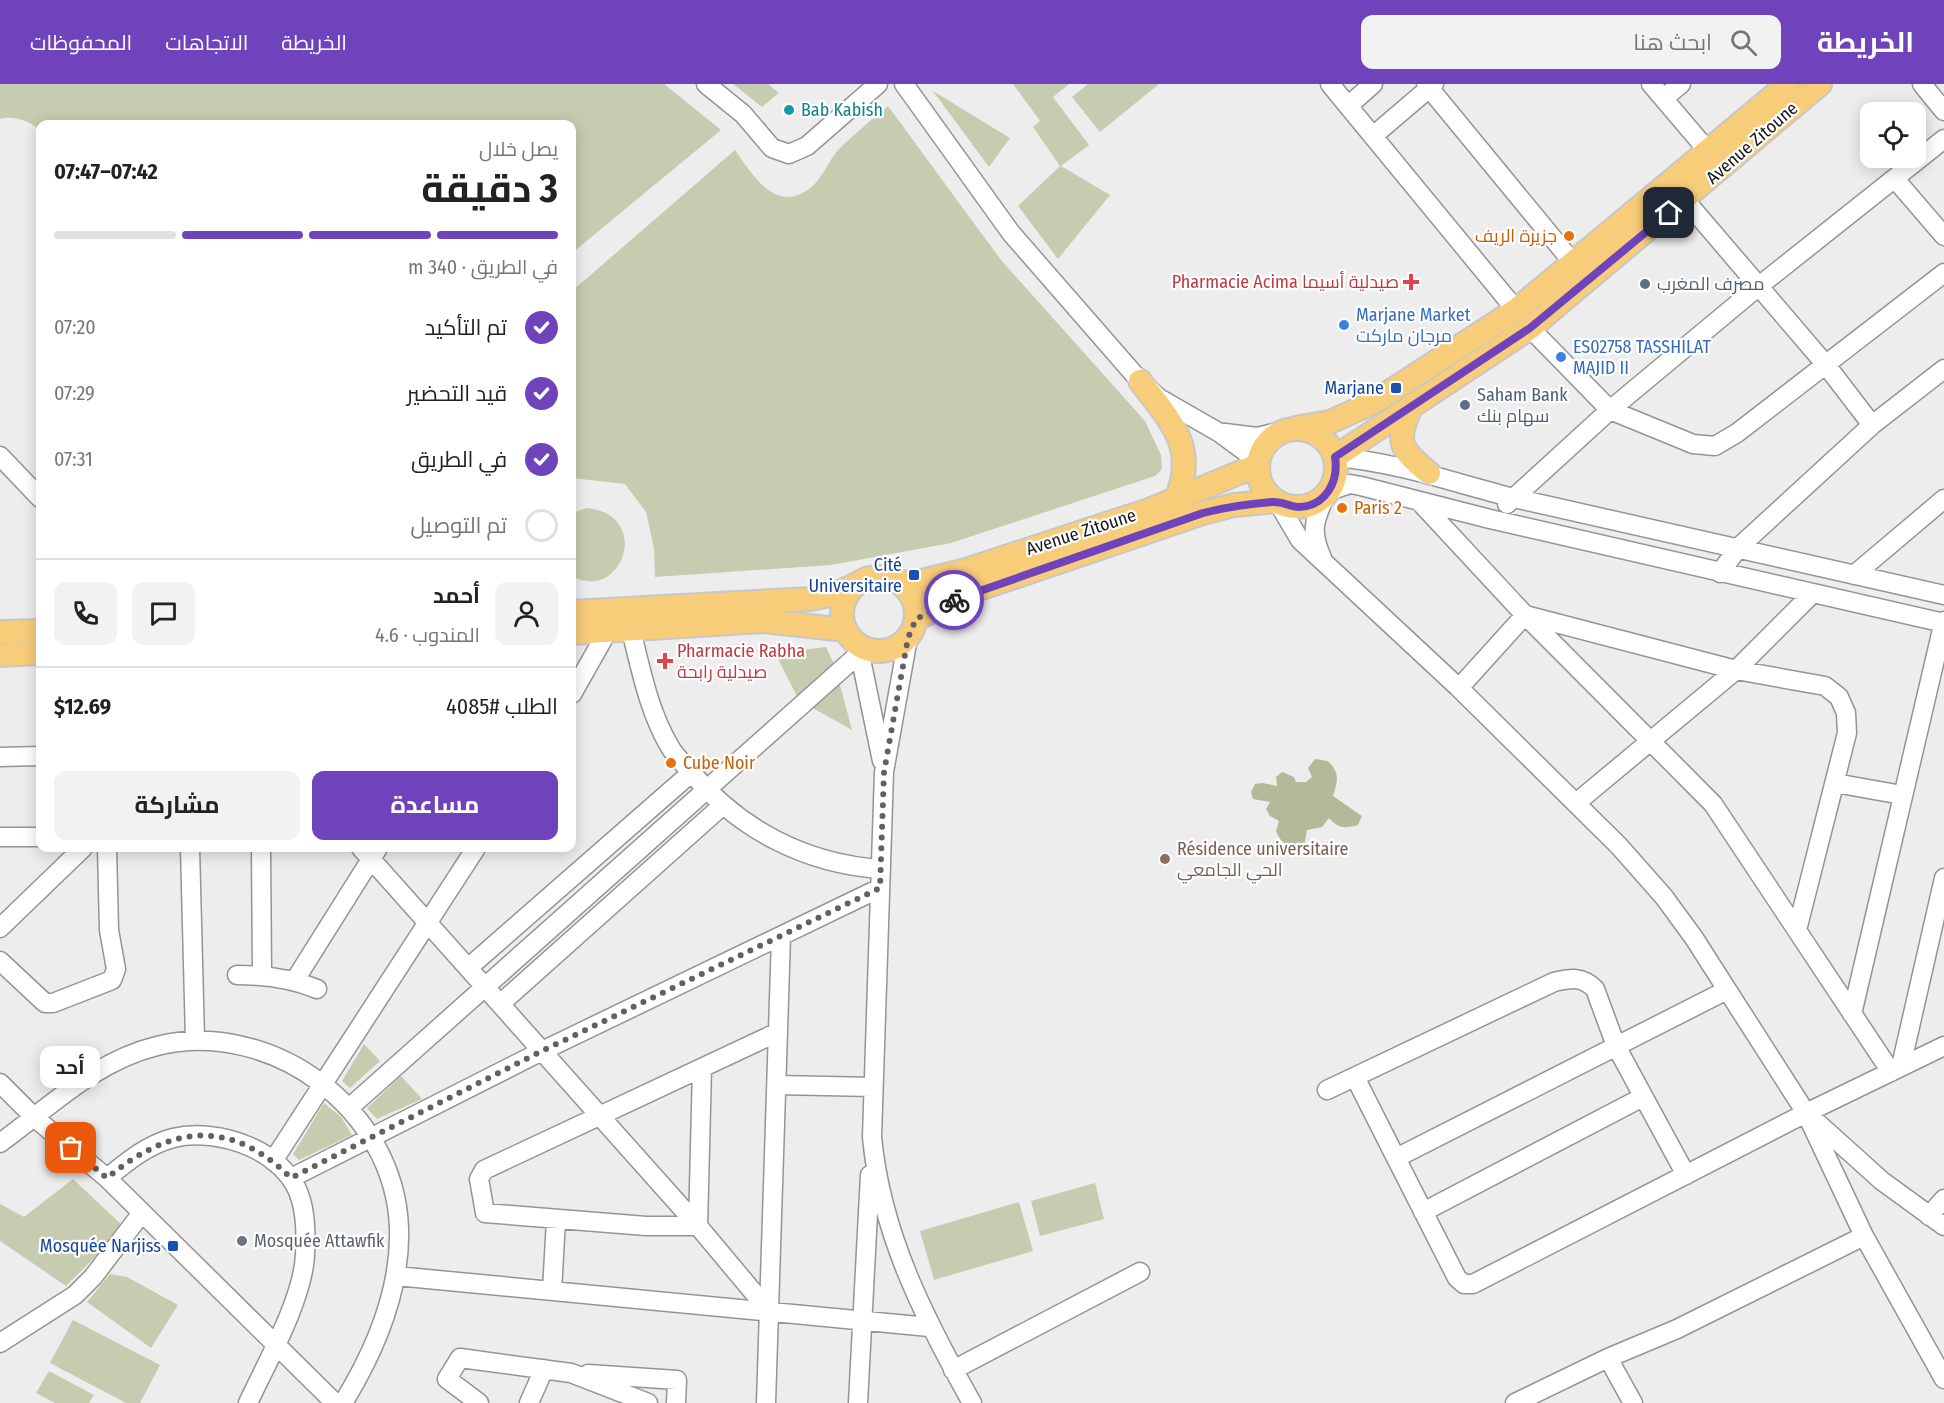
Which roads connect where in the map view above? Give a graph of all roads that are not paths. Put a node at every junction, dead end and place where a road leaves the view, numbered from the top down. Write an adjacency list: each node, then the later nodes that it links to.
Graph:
1 (706, 84): 2 (street)
2 (878, 84)
3 (904, 84): 27 (street)
4 (1330, 84): 13 (street)
5 (1373, 84): 13 (street)
6 (1651, 84): 12 (street)
7 (1681, 84): 12 (street)
8 (1788, 84): 17 (main road, Avenue Zitoune)
9 (1820, 84): 19 (main road, Avenue Zitoune)
10 (1922, 84): 14 (street)
11 (1430, 85): 15 (street); 21 (street)
12 (1664, 98): 17 (street)
13 (1348, 106): 15 (street)
14 (1944, 111)
15 (1373, 136): 24 (street)
16 (1944, 139): 18 (street)
17 (1708, 152): 21 (main road, Avenue Zitoune)
18 (1895, 178): 20 (street); 23 (street)
19 (1685, 200): 23 (street); 24 (main road, Avenue Zitoune)
20 (1944, 236)
21 (1574, 264): 24 (main road, Avenue Zitoune)
22 (1944, 273): 25 (street)
23 (1758, 286): 25 (street); 29 (street)
24 (1523, 319): 28 (main road, Avenue Zitoune); 29 (street); 31 (main road, Avenue Zitoune)
25 (1826, 365): 29 (street); 30 (street)
26 (1944, 369): 30 (street)
27 (1140, 381): 32 (street); 41 (main road)
28 (1412, 405): 34 (main road, Avenue Zitoune); 36 (main road)
29 (1610, 410): 39 (street)
30 (1872, 425): 45 (street)
31 (1289, 430): 32 (street); 34 (main road); 35 (main road)
32 (1220, 432): 35 (street)
33 (0, 456): 38 (street)
34 (1335, 457): 36 (street); 37 (main road)
35 (1258, 463): 41 (main road, Avenue Zitoune); 42 (main road)
36 (1429, 473): 39 (street)
37 (1327, 493): 42 (main road); 43 (street); 46 (street)
38 (36, 494)
39 (1514, 498): 44 (street); 45 (street)
40 (1944, 499): 48 (street)
41 (1176, 500): 50 (main road, Avenue Zitoune)
42 (1277, 501): 46 (street); 56 (main road, Avenue Zitoune)
43 (1419, 501): 44 (street); 54 (street)
44 (1490, 519): 47 (street)
45 (1738, 548): 47 (street); 48 (street)
46 (1323, 560): 67 (street)
47 (1720, 573): 51 (street)
48 (1854, 575): 52 (street)
49 (859, 583): 50 (main road); 53 (main road); 62 (main road)
50 (899, 583): 56 (main road)
51 (1813, 593): 55 (street); 65 (street)
52 (1944, 595)
53 (576, 612)
54 (1525, 615): 65 (street); 67 (street); 68 (street)
55 (1944, 622): 75 (street)
56 (912, 628): 62 (main road); 72 (street)
57 (631, 630): 60 (main road); 62 (main road); 71 (street)
58 (36, 631): 59 (main road)
59 (0, 632)
60 (607, 632): 61 (main road); 66 (street)
61 (576, 633)
62 (855, 642): 72 (street); 74 (street)
63 (36, 653): 64 (main road)
64 (0, 655)
65 (1736, 669): 68 (street); 73 (street)
66 (576, 687)
67 (1459, 688): 76 (street)
68 (1651, 741): 76 (street); 92 (street)
69 (36, 756): 70 (street)
70 (0, 757)
71 (691, 772): 74 (street); 95 (street)
72 (884, 772): 87 (street)
73 (1835, 783): 75 (street); 92 (street)
74 (705, 789): 77 (street); 99 (street)
75 (1902, 795): 103 (street)
76 (1576, 803): 101 (street)
77 (722, 806): 87 (street); 102 (street)
78 (0, 837): 79 (street)
79 (36, 837)
80 (79, 852): 91 (street)
81 (107, 852): 94 (street)
82 (190, 852): 105 (street)
83 (261, 852): 97 (street)
84 (369, 852): 98 (street)
85 (371, 852): 90 (street)
86 (473, 852): 90 (street)
87 (881, 869): 89 (street)
88 (1944, 878): 110 (street)
89 (880, 888): 93 (street); 115 (street)
90 (428, 922): 95 (street); 113 (street)
91 (0, 928)
92 (1797, 930): 103 (street)
93 (781, 937): 104 (street); 108 (street)
94 (0, 961)
95 (468, 968): 99 (street)
96 (237, 975): 97 (street)
97 (262, 975): 98 (street)
98 (295, 980): 100 (street)
99 (484, 986): 102 (street); 118 (street)
100 (317, 989)
101 (1727, 990): 106 (street); 119 (street)
102 (500, 1004): 108 (street)
103 (1852, 1014): 110 (street)
104 (778, 1032): 109 (street); 114 (street)
105 (195, 1039): 113 (street); 121 (street)
106 (1616, 1046): 111 (street); 117 (street); 125 (street)
107 (1944, 1046): 110 (street)
108 (542, 1051): 120 (street); 123 (street)
109 (702, 1068): 120 (street); 135 (street)
110 (1896, 1069): 119 (street)
111 (1355, 1077): 116 (street); 125 (street)
112 (0, 1083): 121 (street)
113 (322, 1083): 118 (street); 126 (street)
114 (777, 1085): 115 (street); 141 (street)
115 (873, 1087): 122 (street)
116 (1327, 1090)
117 (1643, 1097): 127 (street); 131 (street)
118 (349, 1108): 123 (street)
119 (1806, 1113): 127 (street); 133 (street); 137 (street)
120 (600, 1116): 134 (street); 135 (street)
121 (35, 1118): 124 (street); 128 (street)
122 (872, 1137): 142 (street); 143 (street)
123 (369, 1138): 129 (street); 139 (street)
124 (0, 1143)
125 (1396, 1158): 131 (street)
126 (273, 1161): 128 (street); 129 (street)
127 (1686, 1175): 131 (street)
128 (107, 1178): 132 (street)
129 (291, 1178): 145 (street)
130 (1944, 1199): 133 (street)
131 (1423, 1212)
132 (141, 1214): 144 (street); 145 (street)
133 (1929, 1216): 136 (street)
134 (556, 1220): 135 (street); 140 (street)
135 (699, 1226): 141 (street)
136 (1944, 1226)
137 (1864, 1236): 146 (street); 150 (street)
138 (1140, 1272): 148 (street)
139 (396, 1276): 140 (street); 153 (street)
140 (552, 1291): 141 (street)
141 (770, 1311): 142 (street); 158 (street)
142 (861, 1320): 143 (street); 159 (street)
143 (929, 1327): 148 (street)
144 (0, 1343)
145 (275, 1345): 151 (street); 152 (street)
146 (1608, 1358): 161 (street); 162 (street)
147 (544, 1369): 149 (street); 154 (street); 155 (street)
148 (953, 1370): 160 (street)
149 (571, 1373): 156 (street); 157 (street)
150 (1944, 1379)
151 (248, 1403)
152 (335, 1403)
153 (343, 1403)
154 (480, 1403)
155 (529, 1403)
156 (648, 1403)
157 (676, 1403)
158 (766, 1403)
159 (858, 1403)
160 (972, 1403)
161 (1515, 1403)
162 (1633, 1403)

